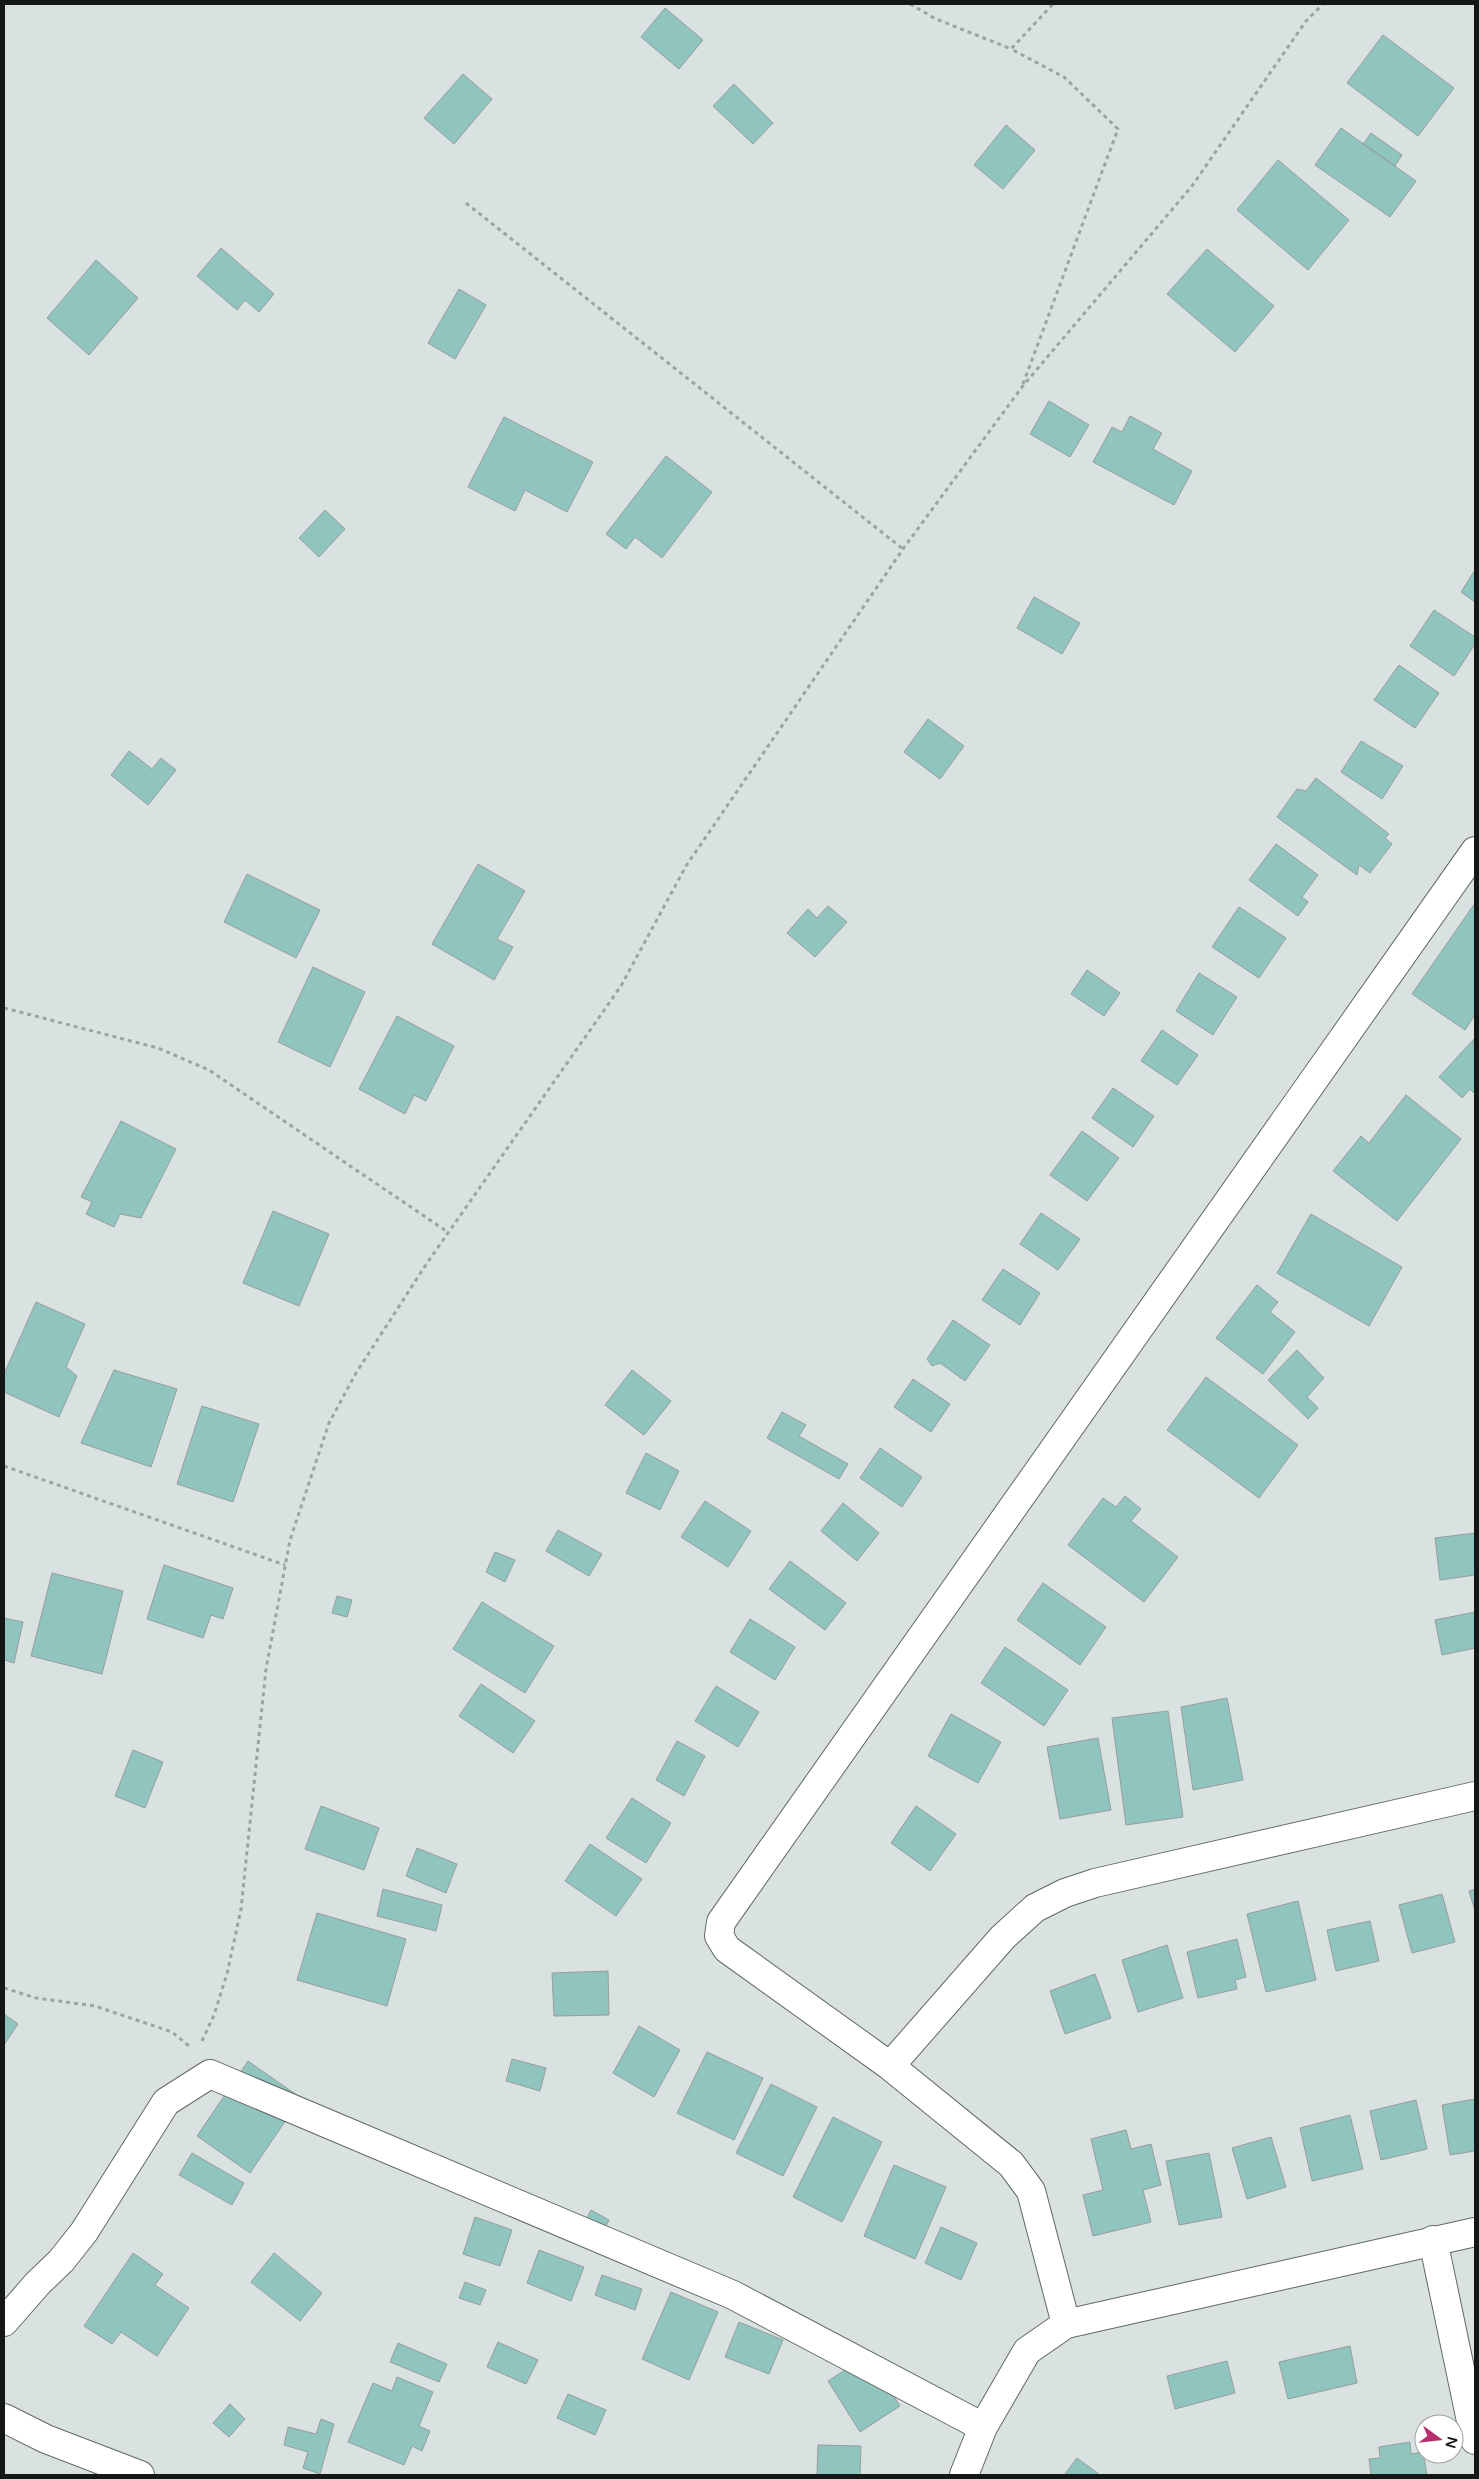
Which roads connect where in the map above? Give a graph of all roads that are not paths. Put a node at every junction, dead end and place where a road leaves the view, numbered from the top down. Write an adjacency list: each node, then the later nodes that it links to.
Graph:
1 (1475, 852): 3 (street)
2 (1475, 1796): 3 (street)
3 (890, 2066): 7 (street)
4 (1475, 2232): 5 (street)
5 (1434, 2240): 7 (street); 10 (street)
6 (4, 2322): 9 (street)
7 (1066, 2324): 9 (street)
8 (4, 2418): 11 (street)
9 (983, 2427): 13 (street)
10 (1475, 2440)
11 (108, 2469): 12 (street)
12 (140, 2475)
13 (964, 2475)

